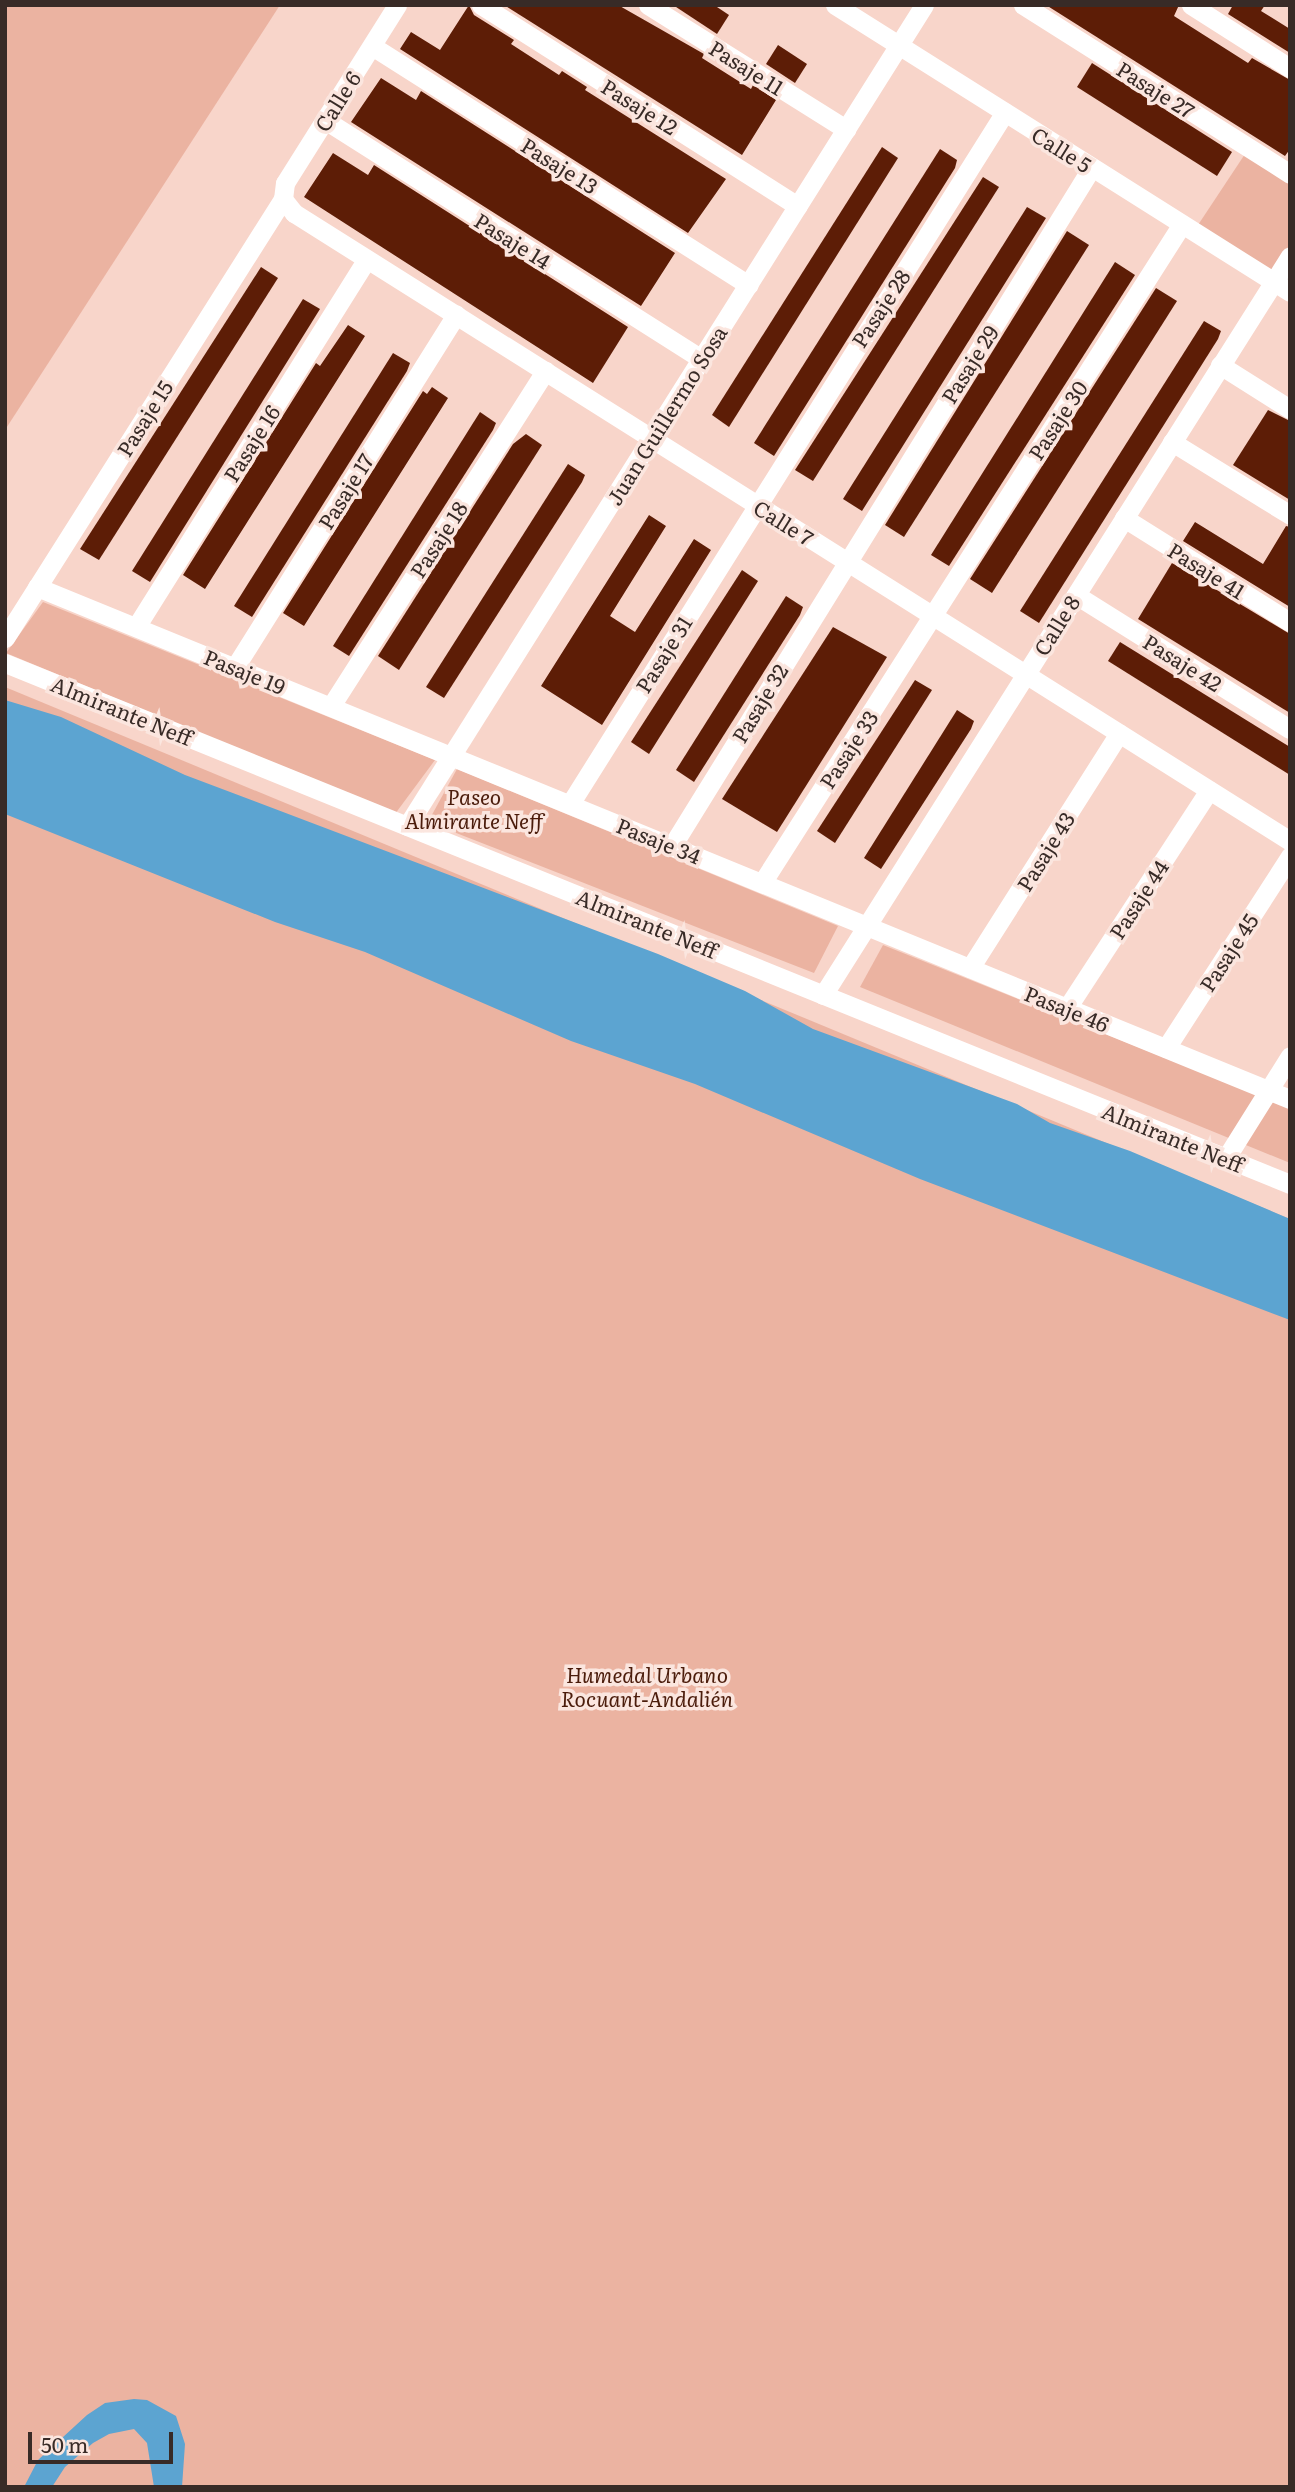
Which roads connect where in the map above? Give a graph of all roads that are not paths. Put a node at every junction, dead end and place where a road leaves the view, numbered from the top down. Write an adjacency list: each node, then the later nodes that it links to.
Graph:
1 (397, 5): 8 (street, Calle 6)
2 (481, 5): 17 (street, Pasaje 12)
3 (649, 5): 13 (street, Pasaje 11)
4 (835, 5): 9 (street, Calle 5)
5 (924, 5): 9 (street, Juan Guillermo Sosa)
6 (1023, 5): 15 (street, Pasaje 27)
7 (1191, 5): 10 (street)
8 (372, 46): 12 (street, Calle 6); 21 (street, Pasaje 13)
9 (899, 46): 11 (street, Calle 5); 13 (street, Juan Guillermo Sosa)
10 (1290, 68)
11 (1005, 112): 14 (street, Calle 5); 30 (street, Pasaje 28)
12 (325, 120): 16 (street, Calle 6); 24 (street, Pasaje 14)
13 (846, 130): 17 (street, Juan Guillermo Sosa)
14 (1092, 167): 18 (street, Calle 5); 33 (street, Pasaje 29)
15 (1290, 174)
16 (283, 199): 20 (street, Calle 7); 34 (street, Pasaje 15)
17 (798, 206): 21 (street, Juan Guillermo Sosa)
18 (1182, 224): 22 (street, Calle 5); 36 (street, Pasaje 30)
19 (1290, 256): 22 (street, Calle 8)
20 (367, 259): 23 (street, Calle 7); 38 (street, Pasaje 16)
21 (748, 285): 24 (street, Juan Guillermo Sosa)
22 (1282, 287): 25 (street, Calle 8)
23 (456, 315): 26 (street, Calle 7); 41 (street, Pasaje 17)
24 (701, 359): 28 (street, Juan Guillermo Sosa)
25 (1220, 365): 27 (street); 29 (street, Calle 8)
26 (545, 371): 28 (street, Calle 7); 43 (street, Pasaje 18)
27 (1290, 409)
28 (651, 438): 30 (street, Calle 7); 46 (street, Juan Guillermo Sosa)
29 (1172, 442): 31 (street); 32 (street, Calle 8)
30 (755, 504): 33 (street, Calle 7); 48 (street, Pasaje 31)
31 (1290, 515)
32 (1124, 518): 35 (street, Calle 8); 37 (street, Pasaje 41)
33 (846, 561): 36 (street, Calle 7); 51 (street, Pasaje 32)
34 (37, 587): 38 (street, Pasaje 19); 39 (street, Pasaje 15)
35 (1076, 595): 42 (street, Calle 8); 44 (street, Pasaje 42)
36 (933, 615): 42 (street, Calle 7); 53 (street, Pasaje 33)
37 (1290, 622)
38 (136, 627): 41 (street, Pasaje 19)
39 (5, 638)
40 (5, 663): 49 (street, Almirante Neff)
41 (235, 667): 43 (street, Pasaje 19)
42 (1026, 674): 45 (street, Calle 7); 54 (street, Calle 8)
43 (331, 706): 46 (street, Pasaje 19)
44 (1290, 729)
45 (1119, 733): 47 (street, Calle 7); 55 (street, Pasaje 43)
46 (452, 755): 48 (street, Pasaje 34); 49 (street, Juan Guillermo Sosa)
47 (1209, 790): 50 (street, Calle 7); 57 (street, Pasaje 44)
48 (570, 804): 51 (street, Pasaje 34)
49 (407, 826): 56 (street, Almirante Neff)
50 (1290, 841)
51 (672, 846): 53 (street, Pasaje 34)
52 (1290, 856): 58 (street, Pasaje 45)
53 (762, 883): 54 (street, Pasaje 34)
54 (867, 926): 55 (street, Pasaje 46); 56 (street, Calle 8)
55 (970, 968): 57 (street, Pasaje 46)
56 (824, 995): 62 (street, Almirante Neff)
57 (1067, 1008): 58 (street, Pasaje 46)
58 (1166, 1048): 60 (street, Pasaje 46)
59 (1290, 1056): 60 (street)
60 (1268, 1090): 61 (street, Pasaje 46); 62 (street)
61 (1290, 1099)
62 (1226, 1158): 63 (street, Almirante Neff)
63 (1290, 1184)

